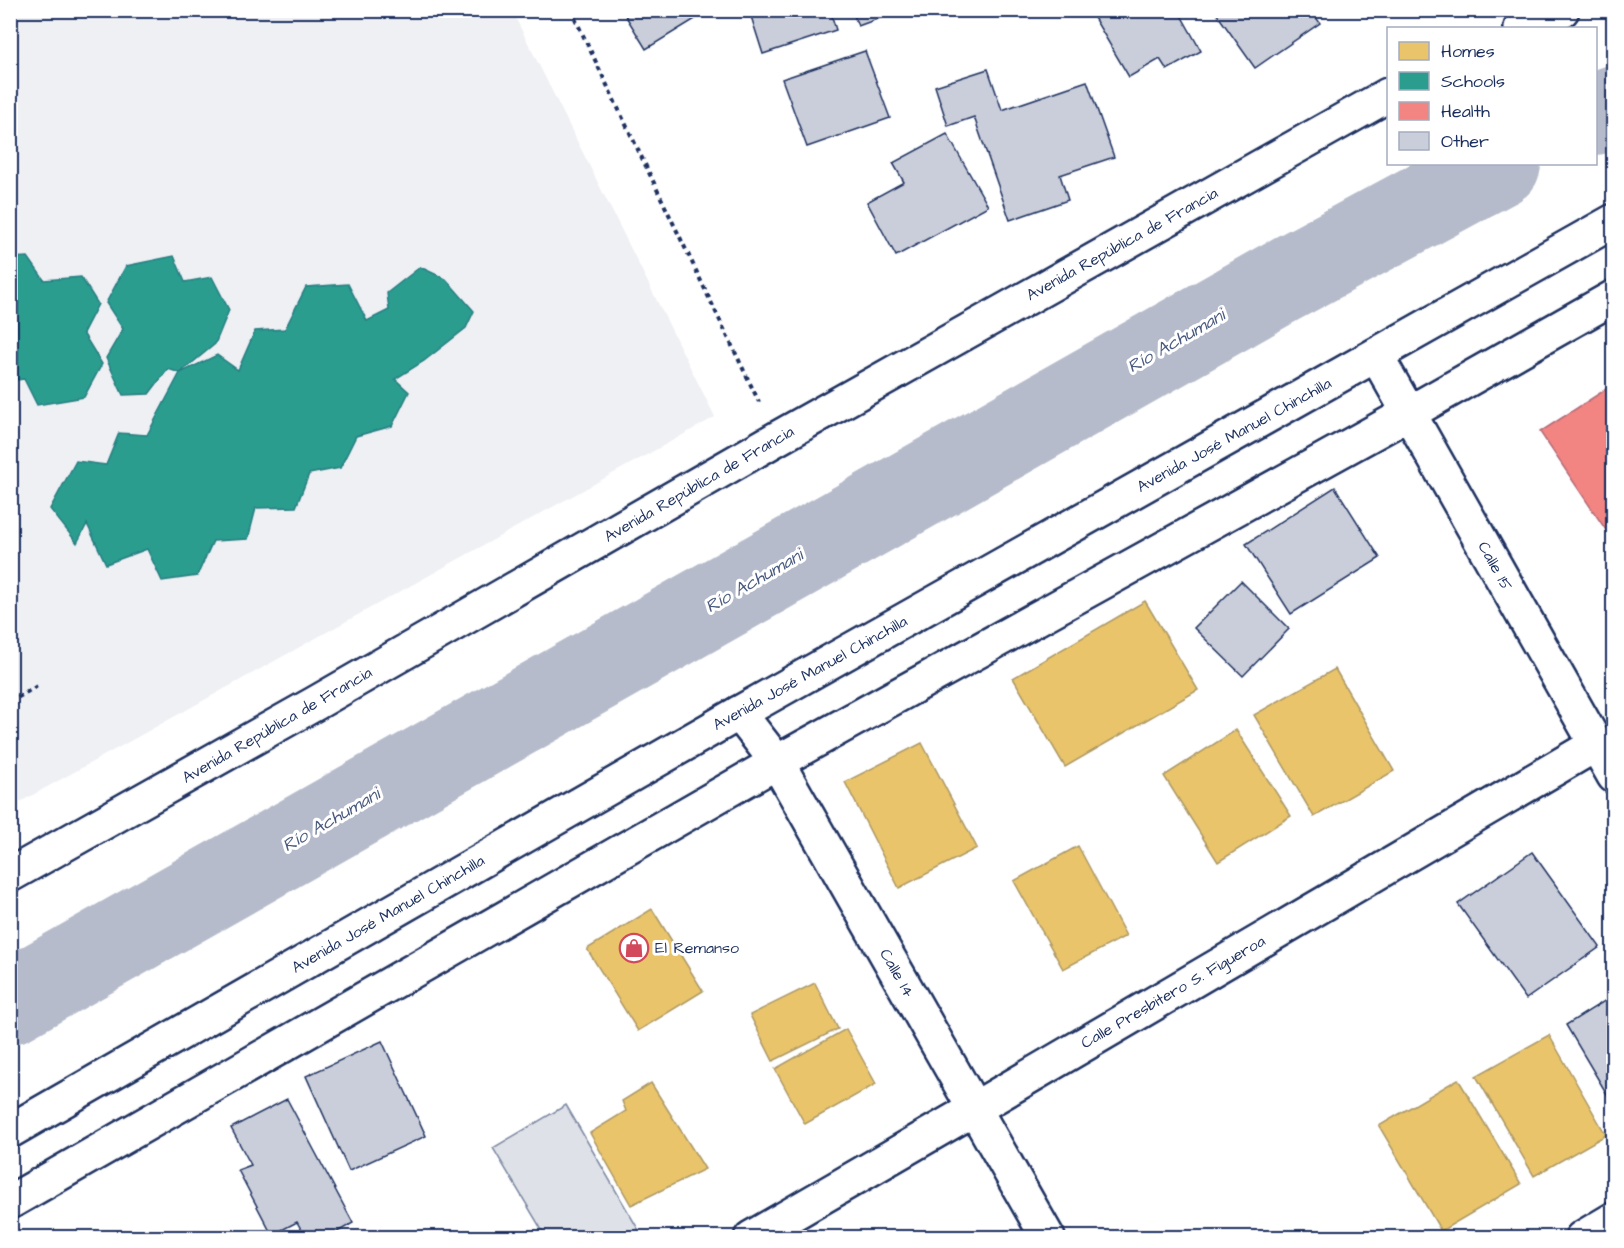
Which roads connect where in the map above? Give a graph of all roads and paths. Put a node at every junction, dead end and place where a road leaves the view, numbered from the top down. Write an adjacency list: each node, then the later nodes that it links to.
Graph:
1 (571, 10): 9 (path)
2 (1563, 10): 3 (street)
3 (1523, 27)
4 (1387, 96): 9 (street, Avenida República de Francia)
5 (1614, 221): 7 (street, Avenida José Manuel Chinchilla)
6 (1614, 297): 8 (street)
7 (1376, 355): 8 (street, Calle 15); 12 (street, Avenida José Manuel Chinchilla)
8 (1409, 413): 13 (street, Calle 15); 14 (street)
9 (776, 439): 16 (street, Avenida República de Francia)
10 (39, 685): 11 (path)
11 (10, 702)
12 (739, 713): 14 (street, Calle 14); 18 (street, Avenida José Manuel Chinchilla)
13 (1595, 745): 15 (street, Calle 15); 17 (street, Calle Presbitero S. Figueroa)
14 (777, 762): 17 (street, Calle 14); 19 (street)
15 (1614, 776)
16 (10, 875)
17 (974, 1109): 21 (street, Calle Presbitero S. Figueroa); 22 (street, Calle 14)
18 (10, 1131)
19 (10, 1202)
20 (1614, 1219): 23 (street)
21 (751, 1238)
22 (1048, 1238)
23 (1582, 1238)

